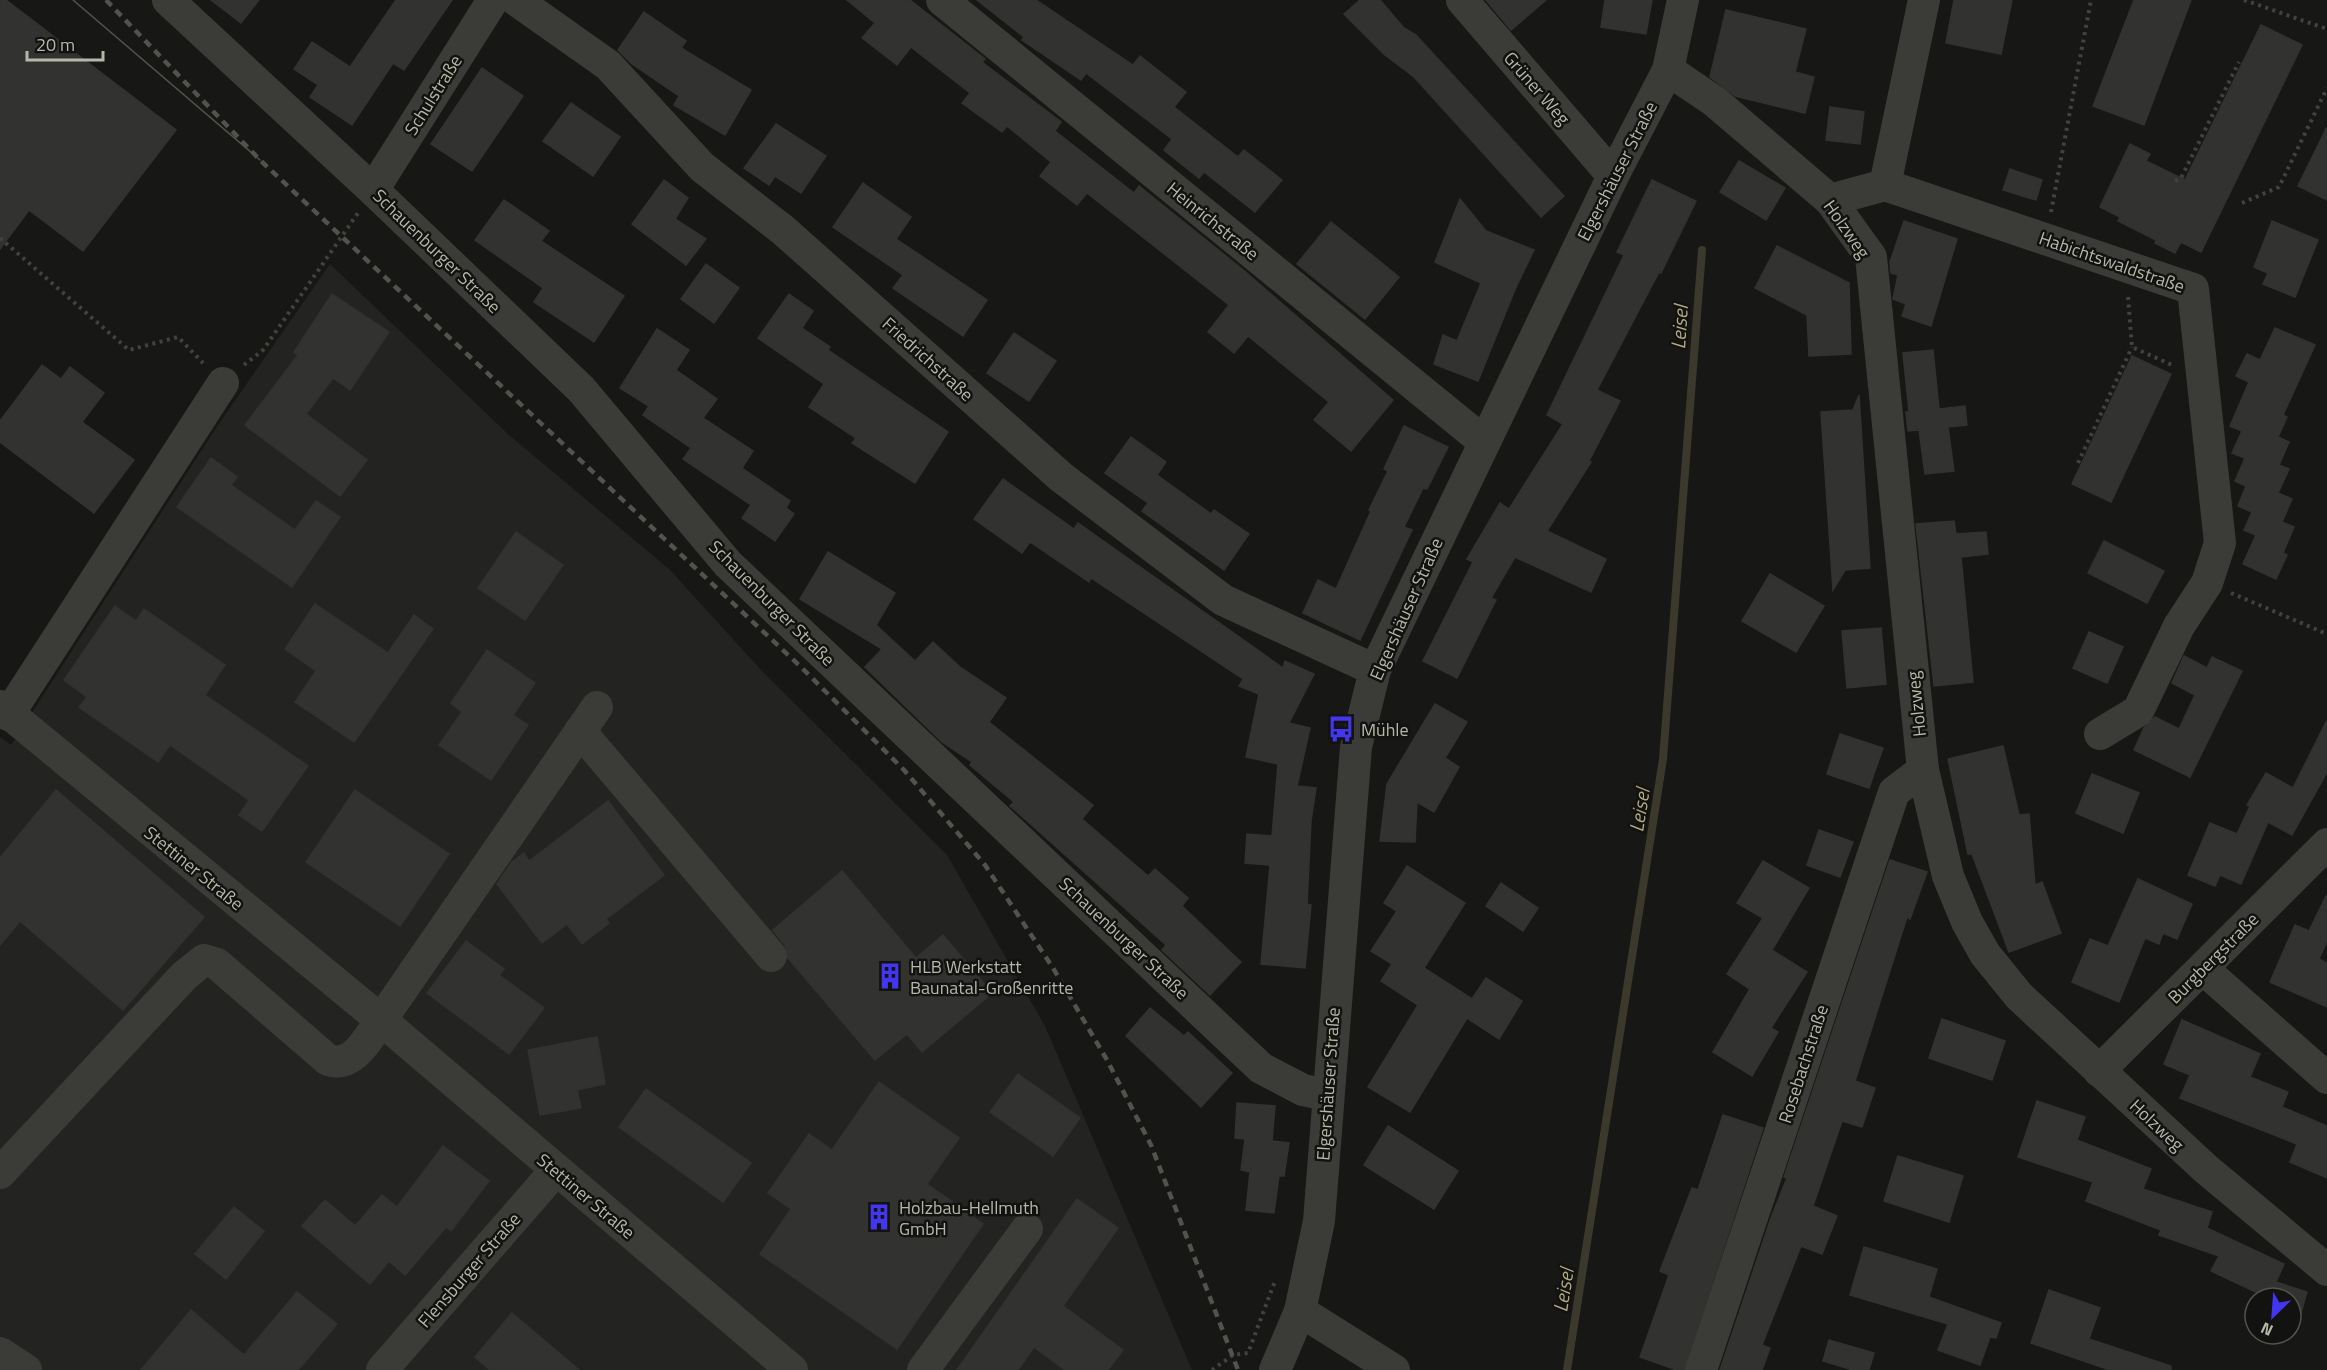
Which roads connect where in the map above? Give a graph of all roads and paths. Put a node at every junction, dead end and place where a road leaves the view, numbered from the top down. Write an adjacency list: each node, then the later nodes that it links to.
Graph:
1 (168, 0): 17 (street, Schauenburger Straße)
2 (493, 0): 17 (street, Schulstraße)
3 (516, 0): 30 (street, Friedrichstraße)
4 (942, 0): 26 (street, Heinrichstraße)
5 (1462, 0): 14 (street, Grüner Weg)
6 (1683, 0): 12 (street, Elgershäuser Straße)
7 (1924, 0): 16 (street)
8 (2091, 0): 21 (path)
9 (2244, 0): 10 (path)
10 (2327, 29)
11 (2239, 62): 15 (path)
12 (1668, 70): 14 (street, Elgershäuser Straße); 18 (street, Holzweg)
13 (2327, 88): 19 (path)
14 (1613, 176): 26 (street, Elgershäuser Straße)
15 (2175, 181)
16 (1885, 185): 18 (street); 21 (street, Habichtswaldstraße)
17 (373, 190): 25 (path); 40 (street, Schauenburger Straße)
18 (1830, 200): 33 (street, Holzweg)
19 (2242, 203)
20 (0, 238): 25 (path)
21 (2045, 239): 22 (street, Habichtswaldstraße)
22 (2120, 262): 23 (path); 24 (street, Habichtswaldstraße)
23 (2132, 347): 24 (path); 27 (path)
24 (2203, 380): 28 (street, Habichtswaldstraße)
25 (223, 383): 31 (street, Stettiner Straße)
26 (1483, 441): 30 (street, Elgershäuser Straße)
27 (2078, 463)
28 (2207, 583): 29 (path); 32 (street, Habichtswaldstraße)
29 (2327, 634)
30 (1375, 670): 40 (street, Elgershäuser Straße)
31 (4, 711): 37 (street, Stettiner Straße)
32 (2100, 734)
33 (1923, 770): 38 (street, Holzweg); 55 (street, Rosebachstraße)
34 (2327, 844): 36 (street, Burgbergstraße)
35 (771, 956): 37 (street)
36 (2203, 969): 38 (street, Burgbergstraße); 39 (street)
37 (381, 1020): 41 (street, Stettiner Straße); 42 (street)
38 (2099, 1071): 44 (street, Holzweg)
39 (2327, 1078)
40 (1327, 1095): 46 (street, Elgershäuser Straße)
41 (555, 1171): 49 (street, Flensburger Straße); 50 (street, Stettiner Straße)
42 (0, 1173)
43 (1027, 1229): 51 (street)
44 (2327, 1270)
45 (1276, 1277): 52 (path)
46 (1300, 1311): 53 (street, Elgershäuser Straße); 54 (street)
47 (0, 1353): 48 (street)
48 (26, 1370)
49 (382, 1370)
50 (792, 1370)
51 (923, 1370)
52 (1212, 1370)
53 (1275, 1370)
54 (1394, 1370)
55 (1701, 1370)

